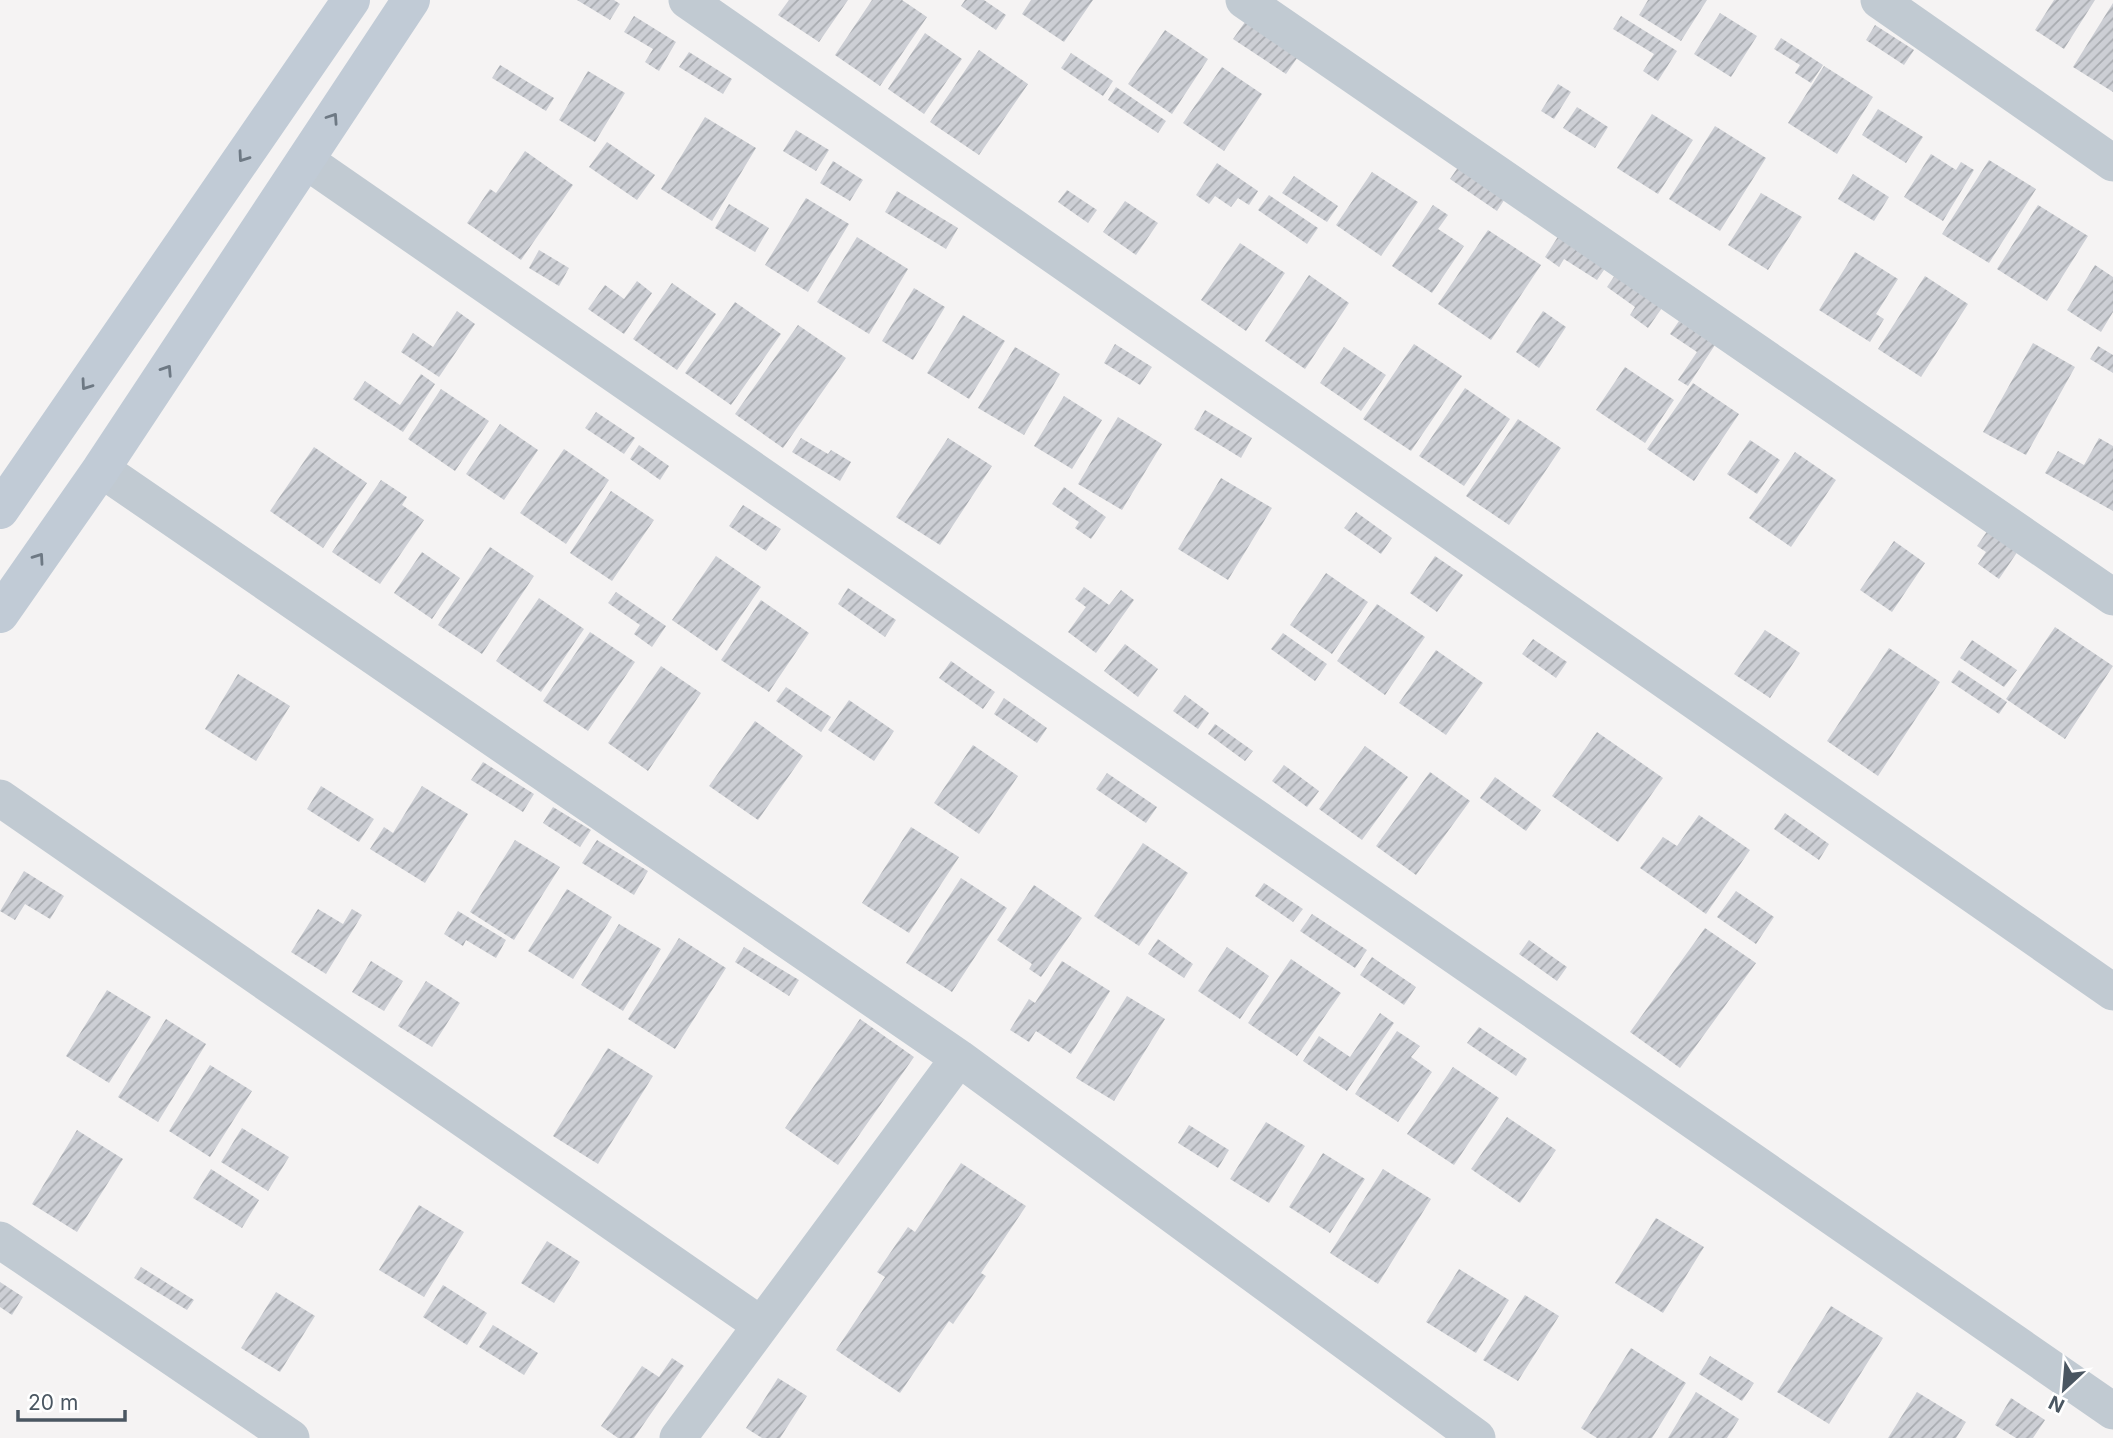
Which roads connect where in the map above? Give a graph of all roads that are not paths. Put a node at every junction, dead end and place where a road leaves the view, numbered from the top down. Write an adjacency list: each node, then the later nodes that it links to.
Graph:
1 (351, 0): 9 (street, one-way to 9)
2 (687, 0): 13 (street)
3 (1244, 0): 10 (street)
4 (1879, 0): 7 (street)
5 (400, 4): 6 (street, one-way to 5)
6 (305, 160): 8 (street, one-way to 6); 17 (street)
7 (2113, 163)
8 (101, 470): 11 (street, one-way to 8); 14 (street)
9 (0, 510)
10 (2113, 597)
11 (0, 614)
12 (0, 798): 16 (street)
13 (2113, 992)
14 (959, 1058): 16 (street); 20 (street)
15 (0, 1240): 18 (street)
16 (761, 1325): 19 (street)
17 (2113, 1411)
18 (291, 1438)
19 (678, 1438)
20 (1477, 1438)

